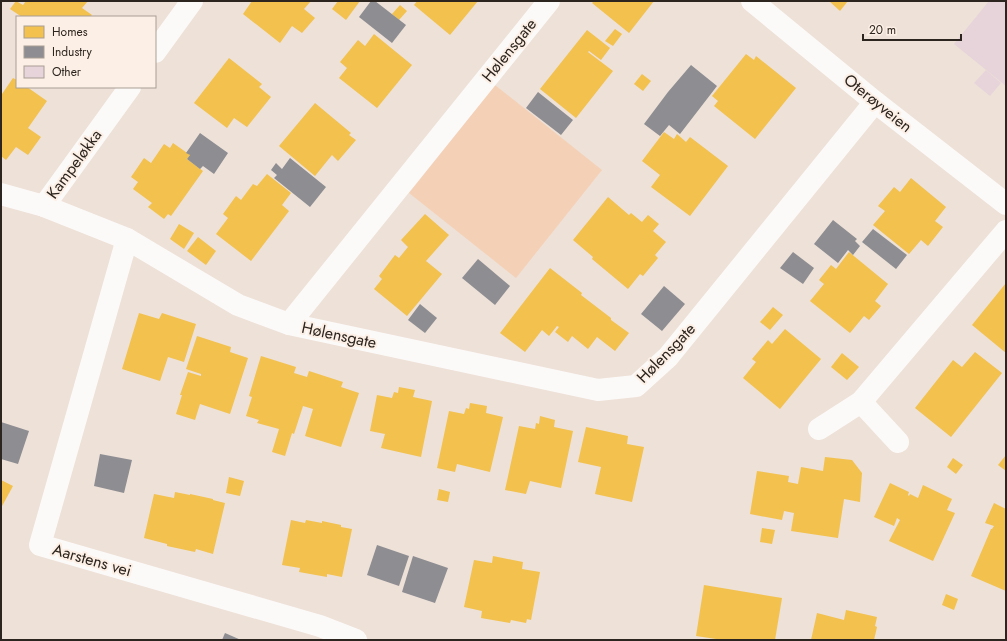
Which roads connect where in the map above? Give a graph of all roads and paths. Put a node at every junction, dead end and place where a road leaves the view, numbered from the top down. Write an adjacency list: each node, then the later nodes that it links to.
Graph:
1 (192, 1): 4 (street)
2 (549, 1): 12 (street, Hølensgate)
3 (752, 1): 6 (street, Oterøyveien)
4 (156, 51)
5 (129, 88): 9 (street, Kampeløkka)
6 (875, 102): 8 (street, Oterøyveien); 12 (street, Hølensgate)
7 (1, 194): 9 (street, Kampeløkka)
8 (1006, 204)
9 (44, 206): 11 (street, Hølensgate)
10 (1006, 232): 13 (street)
11 (127, 239): 12 (street, Hølensgate); 16 (street, Aarstens vei)
12 (289, 324)
13 (861, 402): 14 (street); 15 (street)
14 (819, 429)
15 (898, 442)
16 (356, 640)

